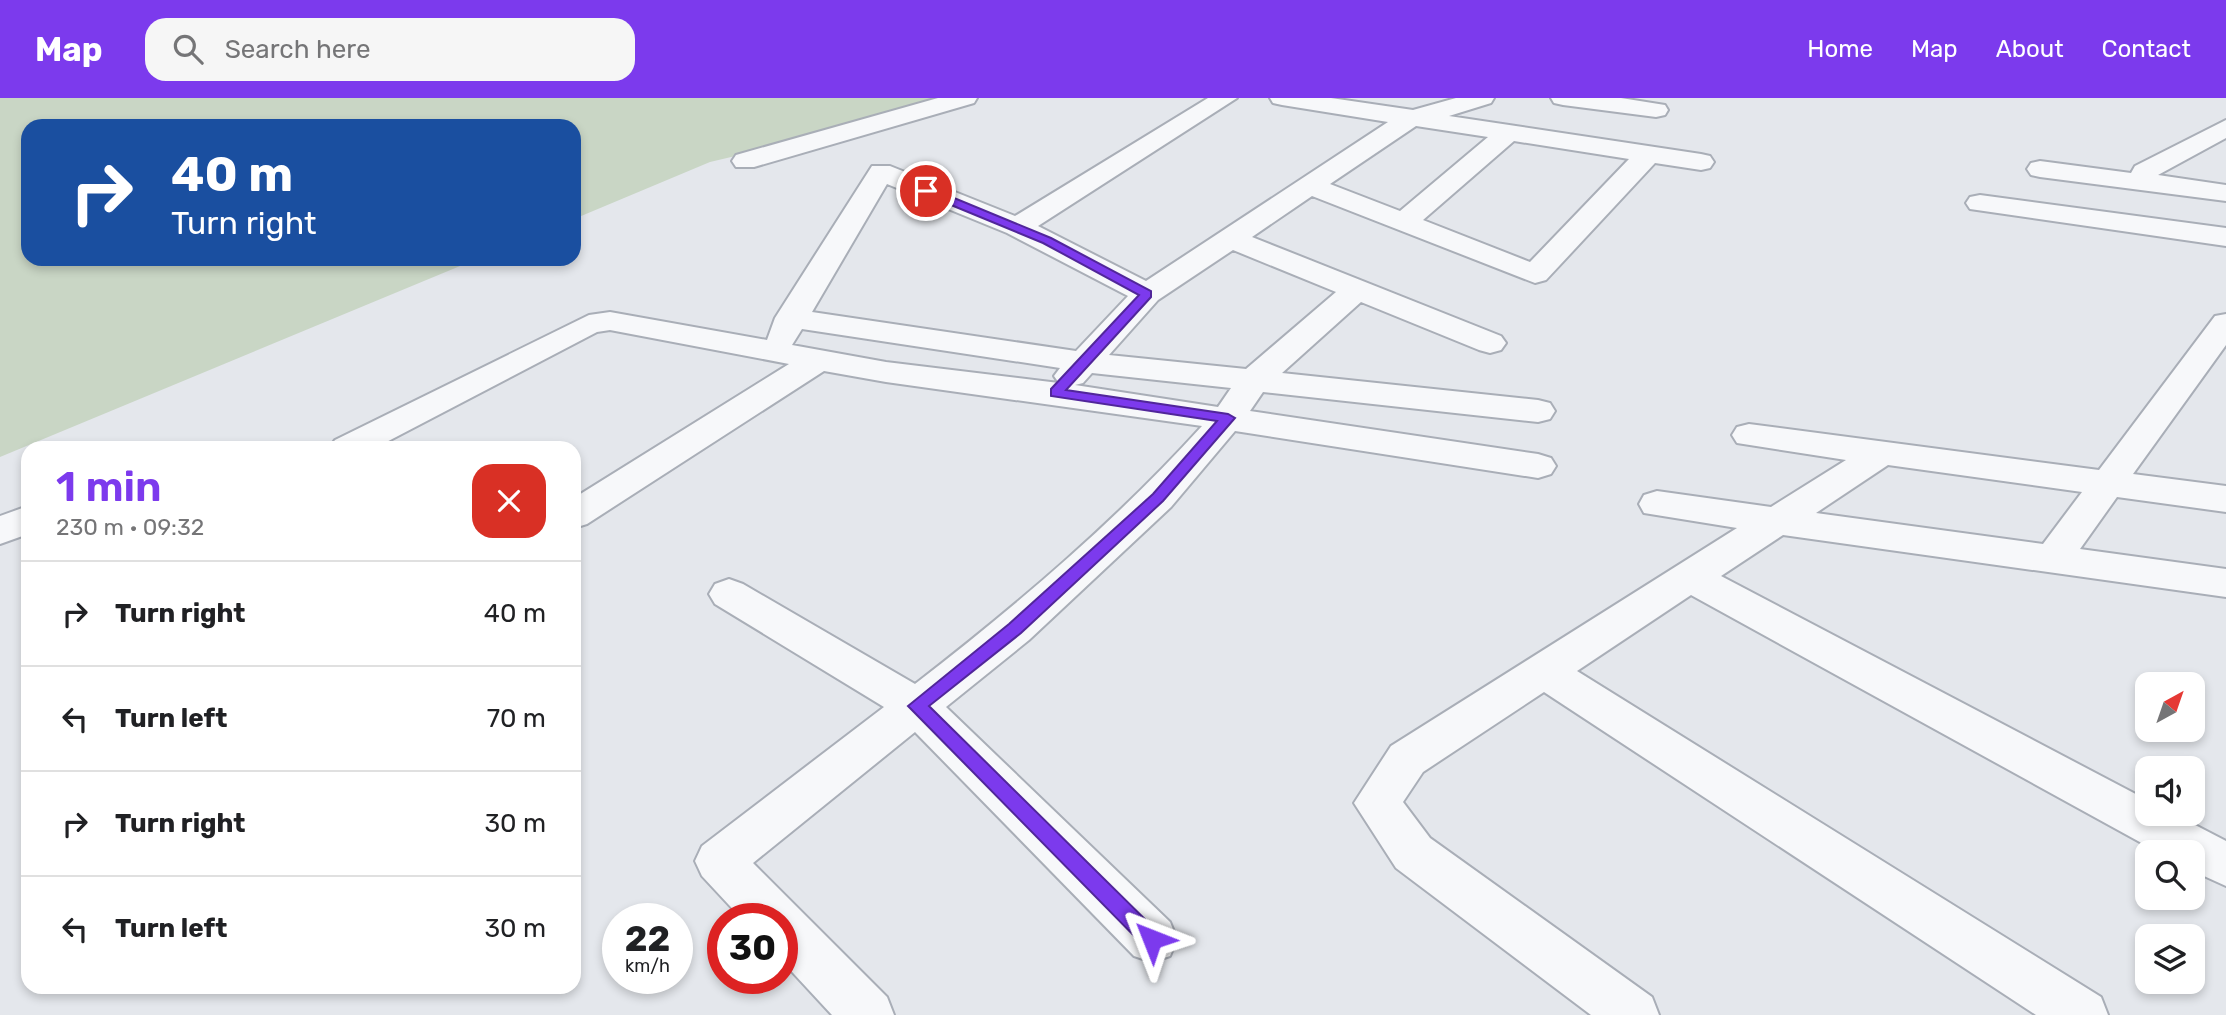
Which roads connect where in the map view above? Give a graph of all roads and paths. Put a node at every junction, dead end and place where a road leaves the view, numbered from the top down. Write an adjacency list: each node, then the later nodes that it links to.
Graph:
1 (965, 98): 11 (street)
2 (1225, 98): 19 (street)
3 (1282, 98): 7 (street)
4 (1482, 98): 7 (street)
5 (1563, 98): 6 (street)
6 (1656, 110)
7 (1408, 120): 9 (street); 15 (street)
8 (2226, 128): 14 (street)
9 (1507, 134): 10 (street); 18 (street)
10 (1648, 155): 12 (street); 18 (street)
11 (745, 161)
12 (1701, 162)
13 (2040, 169): 14 (street)
14 (2147, 183): 16 (street)
15 (1310, 186): 18 (street); 21 (street)
16 (2226, 193)
17 (1980, 203): 20 (street)
18 (1403, 223)
19 (1017, 227): 23 (street); 24 (street)
20 (2226, 237)
21 (1232, 239): 22 (street); 23 (street)
22 (1358, 289): 26 (street); 30 (street)
23 (1147, 294): 29 (street)
24 (791, 318): 27 (street); 29 (street)
25 (2226, 323): 38 (street)
26 (1490, 343)
27 (774, 352): 28 (street); 35 (street)
28 (820, 359): 31 (street); 41 (street)
29 (1084, 362): 30 (street); 31 (street)
30 (1254, 380): 32 (street); 33 (street)
31 (1056, 393): 33 (street)
32 (1538, 411)
33 (1228, 418): 37 (street); 50 (street)
34 (1749, 435): 36 (street)
35 (361, 441)
36 (1882, 453): 38 (street); 42 (street)
37 (1538, 466)
38 (2106, 483): 39 (street); 45 (street)
39 (2226, 499)
40 (1657, 504): 42 (street)
41 (581, 511)
42 (1776, 521): 45 (street); 46 (street)
43 (21, 522): 44 (street)
44 (0, 531)
45 (2052, 559): 47 (street)
46 (1690, 577): 49 (street); 51 (street)
47 (2226, 583)
48 (729, 594): 50 (street)
49 (1544, 671): 56 (street); 57 (street)
50 (917, 706): 52 (street); 53 (street)
51 (2226, 865)
52 (760, 903)
53 (1152, 939)
54 (798, 943): 55 (street)
55 (868, 1015)
56 (1633, 1015)
57 (2082, 1015)

